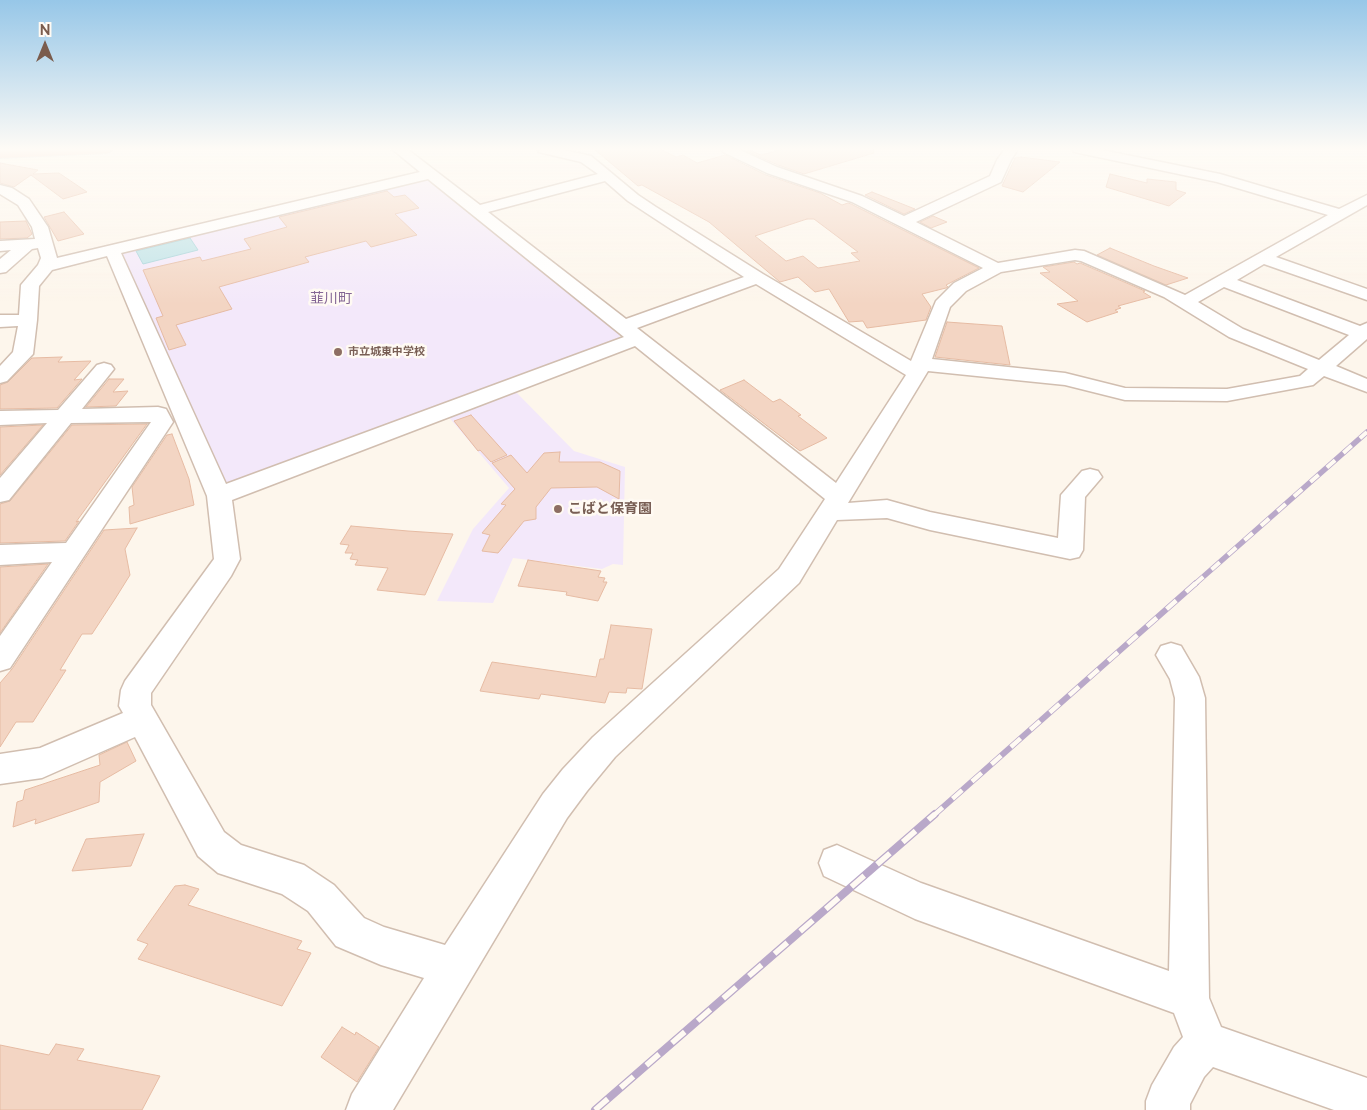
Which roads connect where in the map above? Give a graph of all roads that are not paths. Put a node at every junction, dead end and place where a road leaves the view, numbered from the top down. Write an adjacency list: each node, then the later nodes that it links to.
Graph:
1 (22, 201): 13 (street)
2 (318, 201): 15 (street)
3 (462, 201): 10 (street)
4 (517, 201): 10 (street)
5 (638, 201): 20 (street)
6 (861, 201): 12 (street)
7 (950, 201): 12 (street)
8 (1297, 201): 11 (street)
9 (1364, 201): 11 (street)
10 (476, 212): 27 (street)
11 (1341, 214): 16 (street)
12 (905, 222): 19 (street)
13 (35, 244): 14 (street); 17 (street); 18 (street)
14 (0, 246)
15 (112, 250): 17 (street); 37 (street)
16 (1263, 258): 21 (street); 22 (street)
17 (46, 266): 24 (street)
18 (0, 268)
19 (996, 268): 23 (street); 30 (street)
20 (757, 278): 27 (street); 30 (street)
21 (1224, 281): 23 (street); 26 (street)
22 (1367, 295)
23 (1185, 302): 28 (street)
24 (28, 320): 25 (street); 31 (street)
25 (0, 321)
26 (1364, 331): 28 (street)
27 (630, 332): 37 (street); 38 (street)
28 (1321, 367): 30 (street); 32 (street)
29 (104, 369): 33 (street)
30 (919, 369): 38 (street)
31 (0, 377)
32 (1367, 386)
33 (65, 416): 34 (street); 36 (street); 39 (street)
34 (0, 418)
35 (1090, 477): 38 (street)
36 (0, 494)
37 (219, 496): 43 (street)
38 (835, 504): 46 (street)
39 (73, 552): 40 (street); 42 (street)
40 (0, 555)
41 (1171, 655): 47 (street)
42 (0, 659)
43 (142, 719): 44 (street); 46 (street)
44 (0, 769)
45 (837, 864): 47 (street)
46 (454, 967): 50 (street)
47 (1189, 998): 48 (street)
48 (1206, 1043): 49 (street); 51 (street)
49 (1367, 1100)
50 (368, 1110)
51 (1168, 1110)

